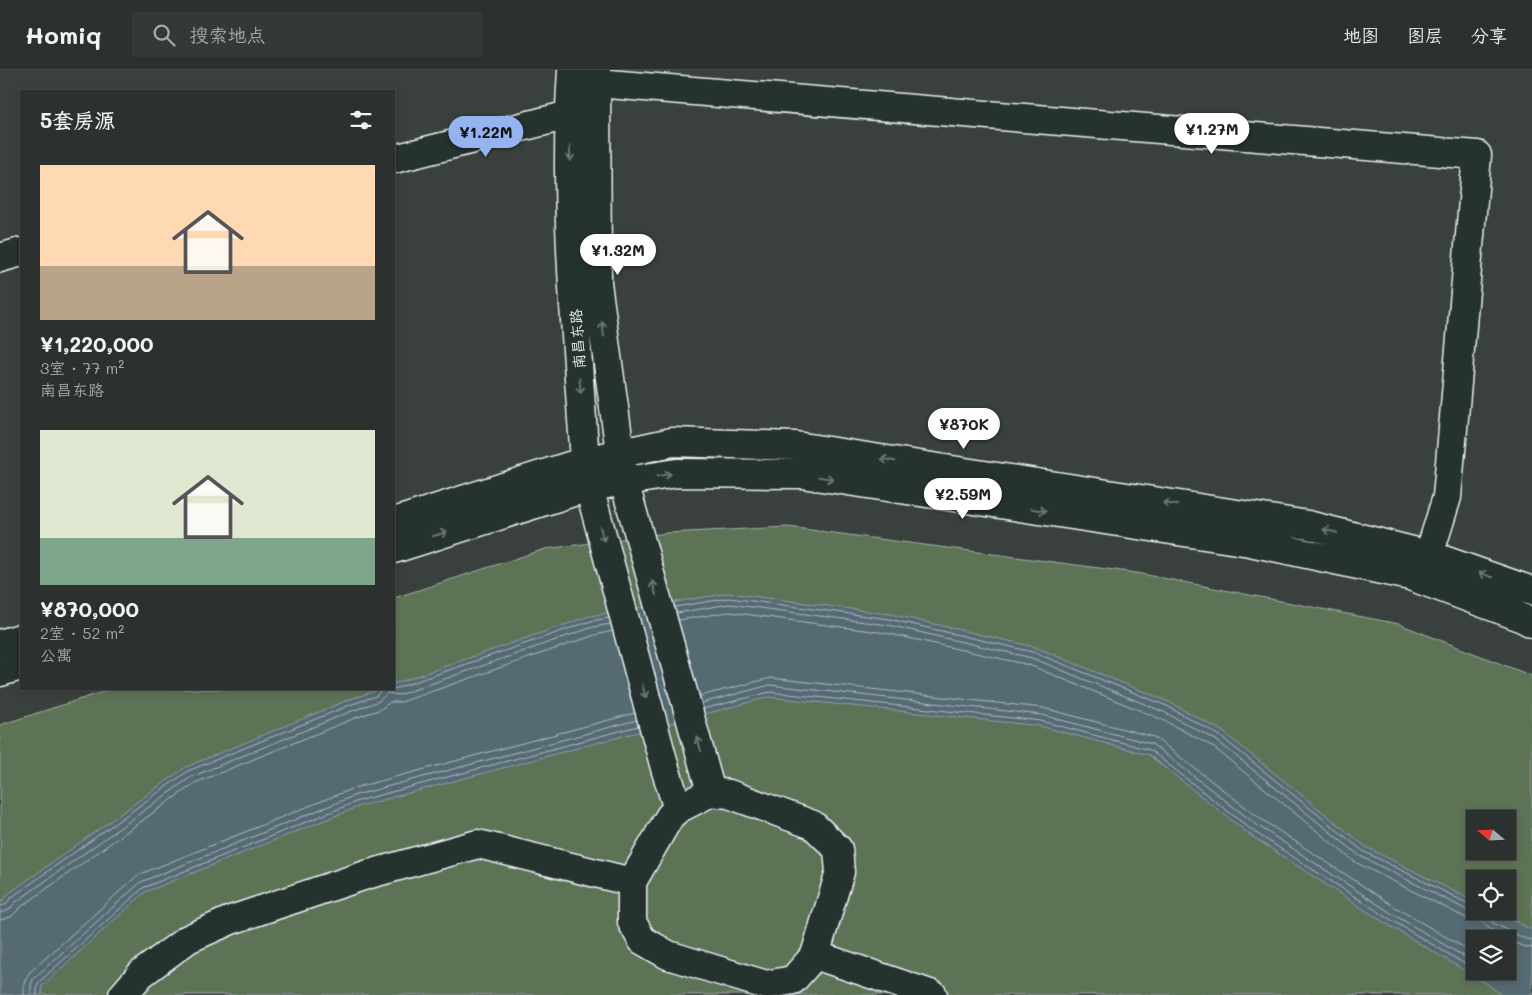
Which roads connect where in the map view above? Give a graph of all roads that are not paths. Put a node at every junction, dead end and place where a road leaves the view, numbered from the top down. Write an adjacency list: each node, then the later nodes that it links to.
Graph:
1 (572, 70): 3 (street, 南昌东路)
2 (596, 76): 7 (street, one-way to 2); 12 (street)
3 (569, 115): 4 (street); 8 (street, 南昌东路, one-way to 8)
4 (395, 159)
5 (20, 252): 6 (street)
6 (0, 258)
7 (620, 453): 8 (street); 9 (street); 12 (street, one-way to 7)
8 (587, 474): 9 (street); 10 (street); 11 (street, one-way to 8); 20 (street, 南昌东路, one-way to 20)
9 (624, 481): 14 (street, one-way to 14); 19 (street, one-way to 9)
10 (395, 522)
11 (395, 549)
12 (1430, 555): 13 (street, one-way to 12)
13 (1532, 592)
14 (1532, 623)
15 (20, 638): 16 (street)
16 (0, 644)
17 (20, 666): 18 (street)
18 (0, 672)
19 (711, 792): 20 (street); 22 (street)
20 (678, 809): 21 (street)
21 (632, 882): 22 (street); 23 (street)
22 (815, 955): 24 (street)
23 (122, 995)
24 (933, 995)

